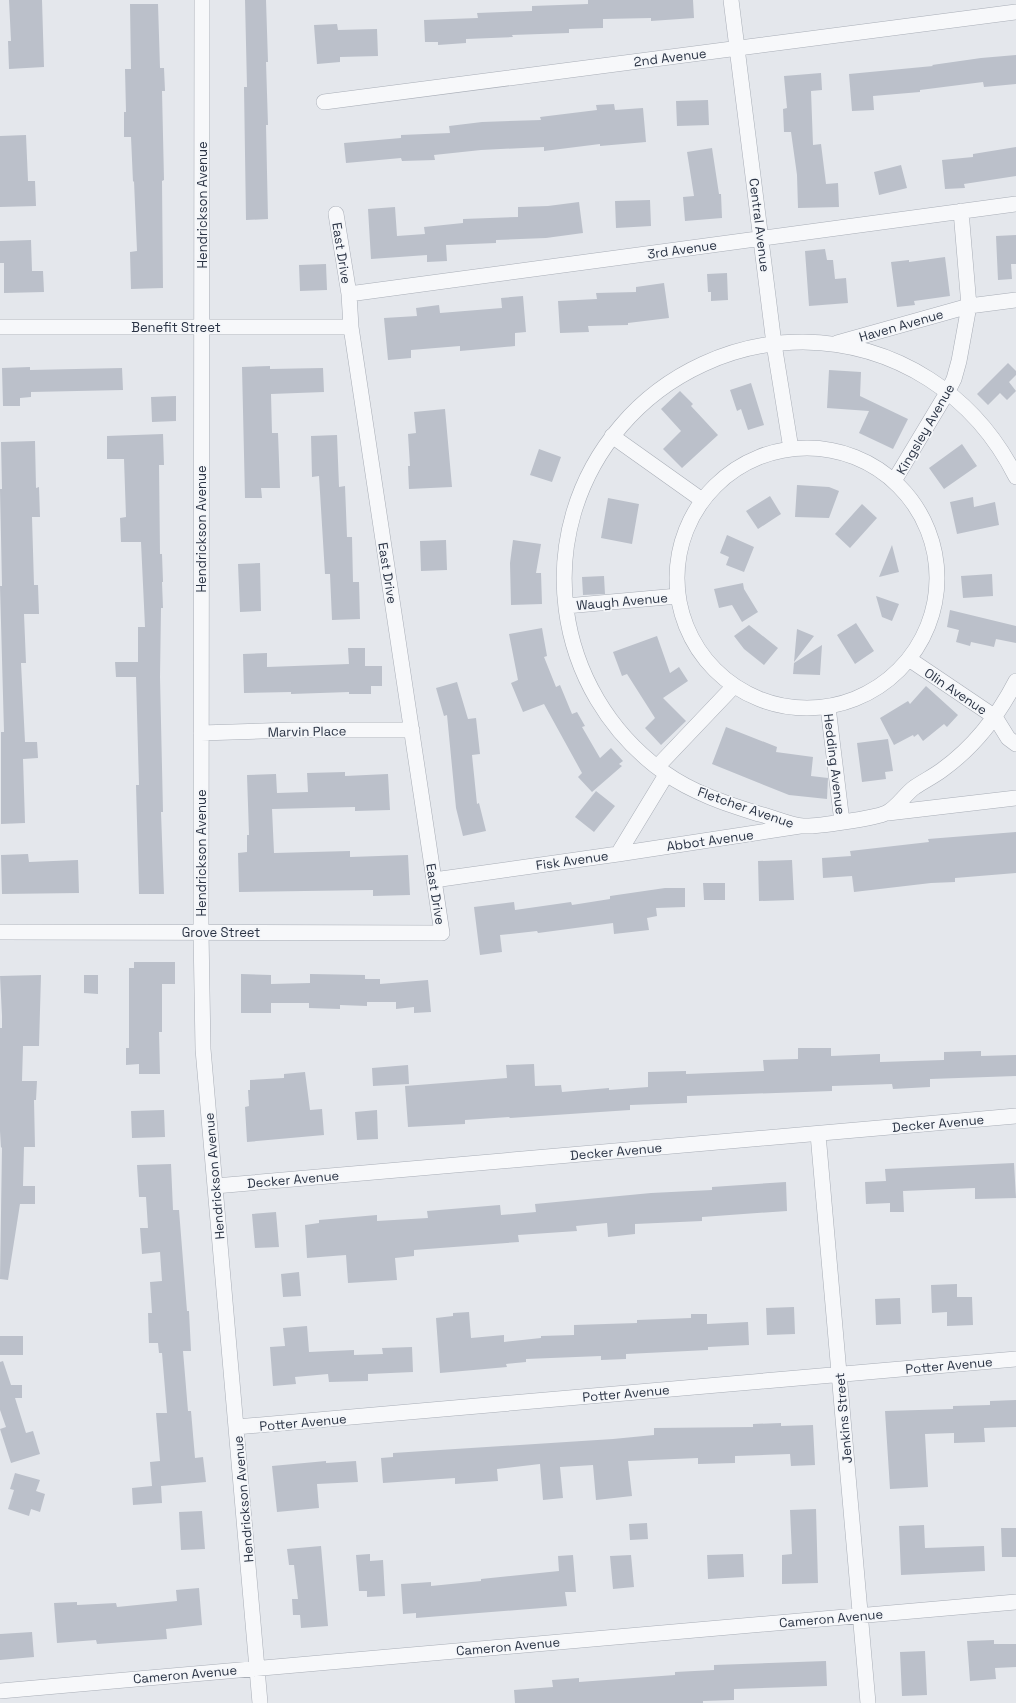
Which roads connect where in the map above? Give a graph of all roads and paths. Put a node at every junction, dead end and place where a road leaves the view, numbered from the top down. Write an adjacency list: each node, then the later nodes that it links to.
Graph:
1 (202, 0): 16 (street, Hendrickson Avenue)
2 (731, 0): 4 (street, Central Avenue)
3 (1016, 12): 4 (street, 2nd Avenue)
4 (737, 48): 5 (street, 2nd Avenue); 9 (street, Central Avenue)
5 (324, 102)
6 (1016, 204): 7 (street, 3rd Avenue)
7 (961, 211): 9 (street, 3rd Avenue); 13 (street, Kingsley Avenue)
8 (336, 214): 10 (street, East Drive)
9 (762, 238): 10 (street, 3rd Avenue); 18 (street, Central Avenue)
10 (349, 294): 17 (street, East Drive)
11 (1016, 300): 12 (street, Haven Avenue)
12 (1001, 302): 13 (street, Haven Avenue); 14 (street)
13 (968, 306): 19 (street, Haven Avenue); 20 (street, Kingsley Avenue)
14 (1016, 306)
15 (0, 327): 16 (street, Benefit Street)
16 (201, 327): 17 (street, Benefit Street); 34 (street, Hendrickson Avenue)
17 (351, 327): 33 (street, East Drive)
18 (774, 344): 19 (street, Fletcher Avenue); 21 (street, Fletcher Avenue); 22 (street, Central Avenue)
19 (833, 344): 20 (street, Fletcher Avenue)
20 (948, 391): 23 (street, Fletcher Avenue); 24 (street, Kingsley Avenue)
21 (612, 436): 25 (street); 27 (street, Fletcher Avenue)
22 (792, 448): 24 (street); 25 (street)
23 (1016, 477)
24 (894, 481): 28 (street)
25 (702, 500): 26 (street)
26 (678, 596): 27 (street, Waugh Avenue); 30 (street)
27 (566, 606): 36 (street, Fletcher Avenue)
28 (910, 659): 31 (street); 32 (street, Olin Avenue)
29 (1016, 682): 32 (street)
30 (734, 686): 31 (street); 36 (street, Fisk Avenue)
31 (828, 707): 39 (street, Hedding Avenue)
32 (995, 717): 35 (street, Olin Avenue); 38 (street)
33 (412, 730): 34 (street, Marvin Place); 42 (street, East Drive)
34 (201, 733): 44 (street, Hendrickson Avenue)
35 (1016, 744)
36 (662, 771): 40 (street, Fletcher Avenue); 41 (street, Fisk Avenue)
37 (1016, 798): 38 (street)
38 (888, 813): 39 (street, Fletcher Avenue)
39 (842, 822): 40 (street, Fletcher Avenue)
40 (803, 826): 41 (street, Abbot Avenue)
41 (618, 854): 42 (street, Fisk Avenue)
42 (434, 880): 45 (street, East Drive)
43 (0, 932): 44 (street, Grove Street)
44 (201, 932): 45 (street, Grove Street); 48 (street, Hendrickson Avenue)
45 (442, 933)
46 (1016, 1116): 47 (street, Decker Avenue)
47 (818, 1134): 48 (street, Decker Avenue); 50 (street, Jenkins Street)
48 (215, 1186): 51 (street, Hendrickson Avenue)
49 (1016, 1359): 50 (street, Potter Avenue)
50 (839, 1374): 51 (street, Potter Avenue); 53 (street, Jenkins Street)
51 (236, 1428): 54 (street, Hendrickson Avenue)
52 (1016, 1602): 53 (street, Cameron Avenue)
53 (860, 1616): 54 (street, Cameron Avenue); 57 (street, Jenkins Street)
54 (257, 1668): 55 (street, Cameron Avenue); 56 (street, Hendrickson Avenue)
55 (0, 1691)
56 (260, 1703)
57 (868, 1703)

